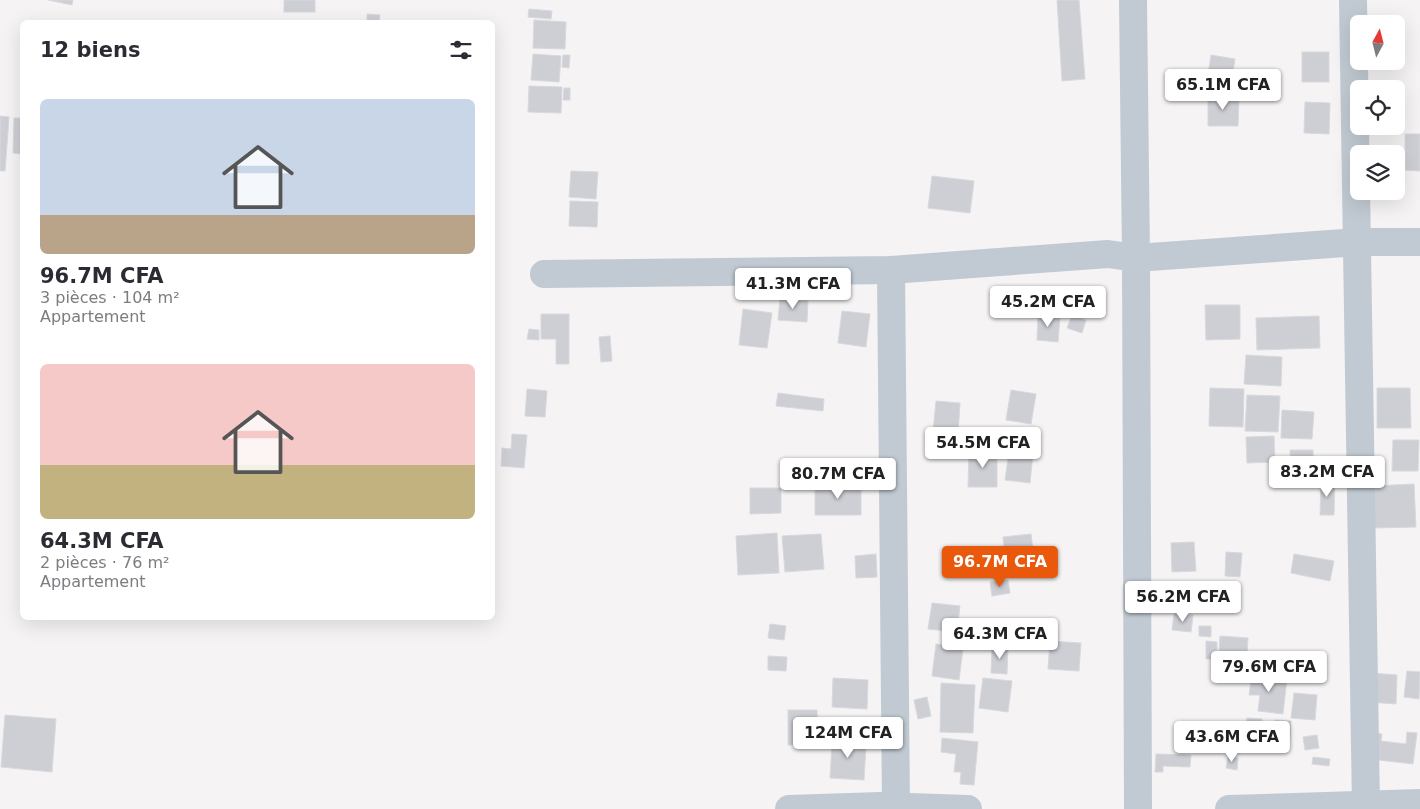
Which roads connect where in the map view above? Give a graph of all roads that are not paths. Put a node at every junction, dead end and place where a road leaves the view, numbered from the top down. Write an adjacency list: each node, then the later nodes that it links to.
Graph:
1 (1133, 0): 5 (street)
2 (1354, 0): 3 (street)
3 (1358, 242): 4 (street); 5 (street); 9 (street)
4 (1420, 242)
5 (1136, 258): 6 (street); 13 (street)
6 (891, 270): 7 (street); 10 (street)
7 (544, 274)
8 (1420, 803): 9 (street)
9 (1366, 806): 14 (street)
10 (896, 808): 11 (street); 12 (street)
11 (789, 809)
12 (968, 809)
13 (1138, 809)
14 (1229, 809)

